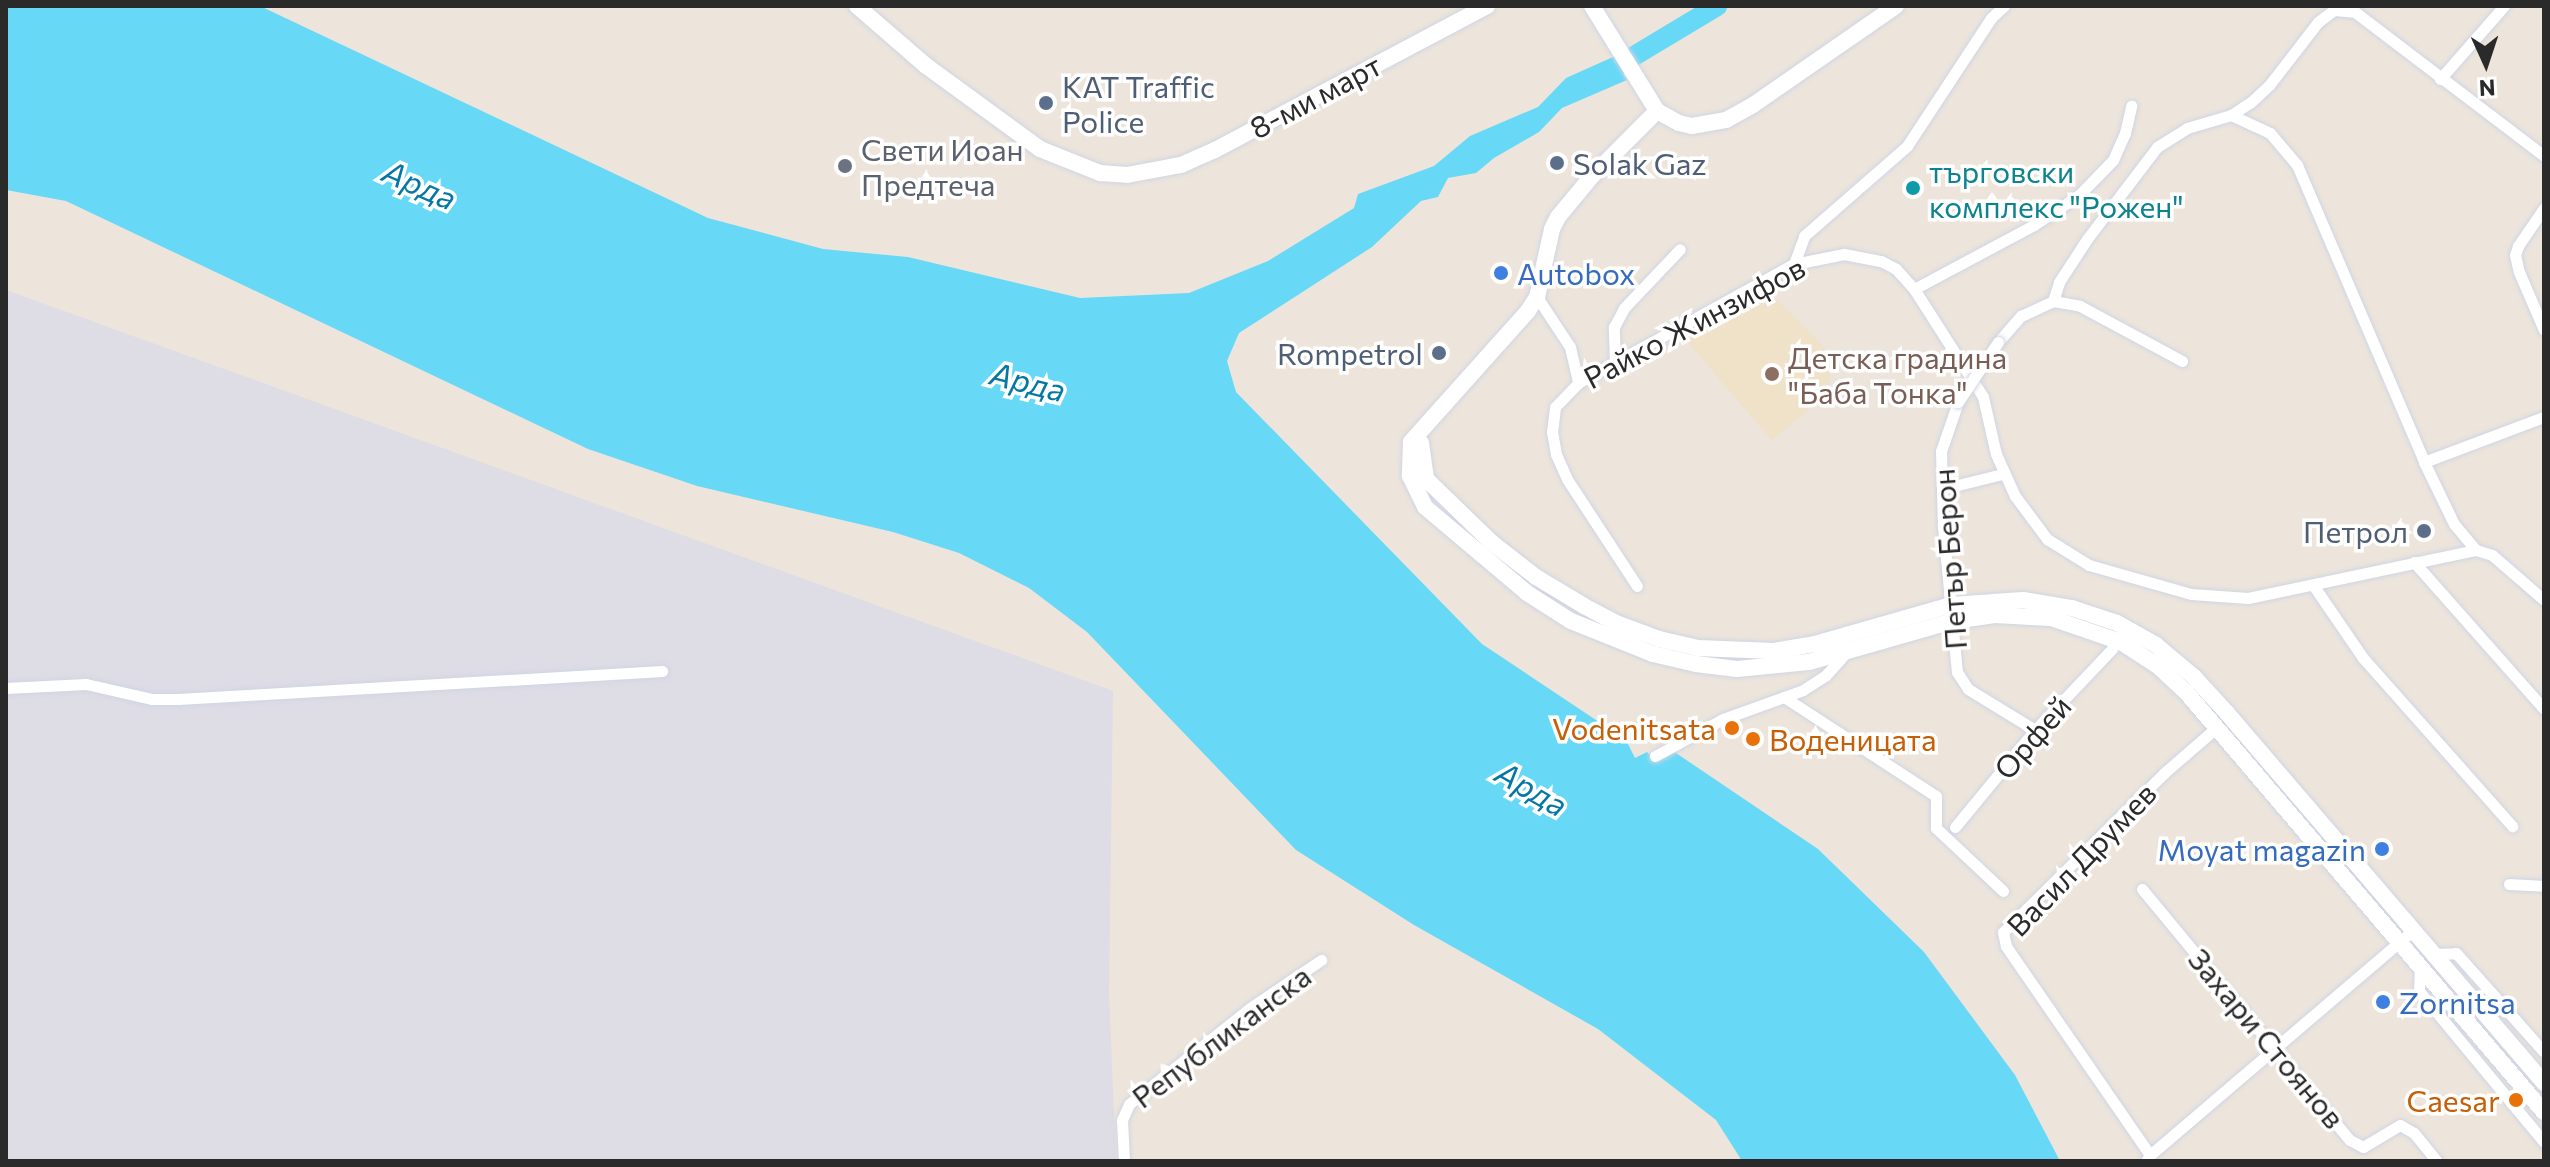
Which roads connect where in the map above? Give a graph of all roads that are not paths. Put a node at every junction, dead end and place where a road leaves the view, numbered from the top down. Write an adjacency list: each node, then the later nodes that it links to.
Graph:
1 (857, 6): 2 (main road, 8-ми март)
2 (1487, 6)
3 (1592, 6): 10 (main road)
4 (1896, 6): 10 (main road)
5 (2004, 6): 15 (street)
6 (2504, 6): 8 (street)
7 (2340, 7): 8 (street); 11 (street)
8 (2440, 79): 12 (street)
9 (2131, 106): 16 (street)
10 (1657, 111): 17 (main road)
11 (2231, 115): 18 (street); 25 (street)
12 (2544, 156)
13 (2544, 208): 19 (street)
14 (1680, 249): 21 (street)
15 (1794, 264): 16 (street, Райко Жинзифов); 21 (street, Райко Жинзифов)
16 (1914, 289): 26 (street, Райко Жинзифов)
17 (1537, 297): 22 (street); 24 (main road)
18 (2053, 301): 20 (street); 27 (street, Петър Берон, bridge)
19 (2544, 330)
20 (2182, 361)
21 (1615, 363): 22 (street, Райко Жинзифов)
22 (1578, 383): 31 (street, Райко Жинзифов)
23 (2544, 417): 25 (street)
24 (1424, 426): 33 (main road); 35 (main road)
25 (2424, 462): 28 (street)
26 (2002, 474): 27 (street); 30 (street, Райко Жинзифов)
27 (1942, 489): 33 (street, Петър Берон)
28 (2480, 551): 29 (street, Райко Жинзифов); 32 (street)
29 (2414, 562): 30 (street, Райко Жинзифов); 39 (street)
30 (2313, 585): 43 (street)
31 (1637, 586)
32 (2544, 600)
33 (1952, 613): 35 (main road); 40 (main road); 41 (street, Петър Берон); 49 (main road)
34 (2112, 649): 41 (street, Орфей)
35 (1845, 654): 38 (street)
36 (662, 671): 37 (street)
37 (6, 688)
38 (1784, 697): 42 (street); 48 (street)
39 (2544, 709)
40 (2216, 728): 50 (main road); 58 (street, Васил Друмев)
41 (2035, 730): 44 (street, Орфей)
42 (1655, 756)
43 (2512, 826)
44 (1955, 827)
45 (2509, 884): 46 (street)
46 (2544, 886)
47 (2142, 889): 53 (street, Захари Стоянов)
48 (2003, 891)
49 (2413, 930): 50 (street); 51 (main road)
50 (2399, 941): 51 (main road); 53 (street)
51 (2426, 959): 54 (street); 55 (main road); 56 (main road); 57 (street)
52 (1321, 960): 59 (street, Републиканска)
53 (2276, 1049): 58 (street); 60 (street, Захари Стоянов)
54 (2544, 1052)
55 (2544, 1083)
56 (2544, 1112)
57 (2544, 1142)
58 (2148, 1158)
59 (1124, 1161)
60 (2437, 1161)

